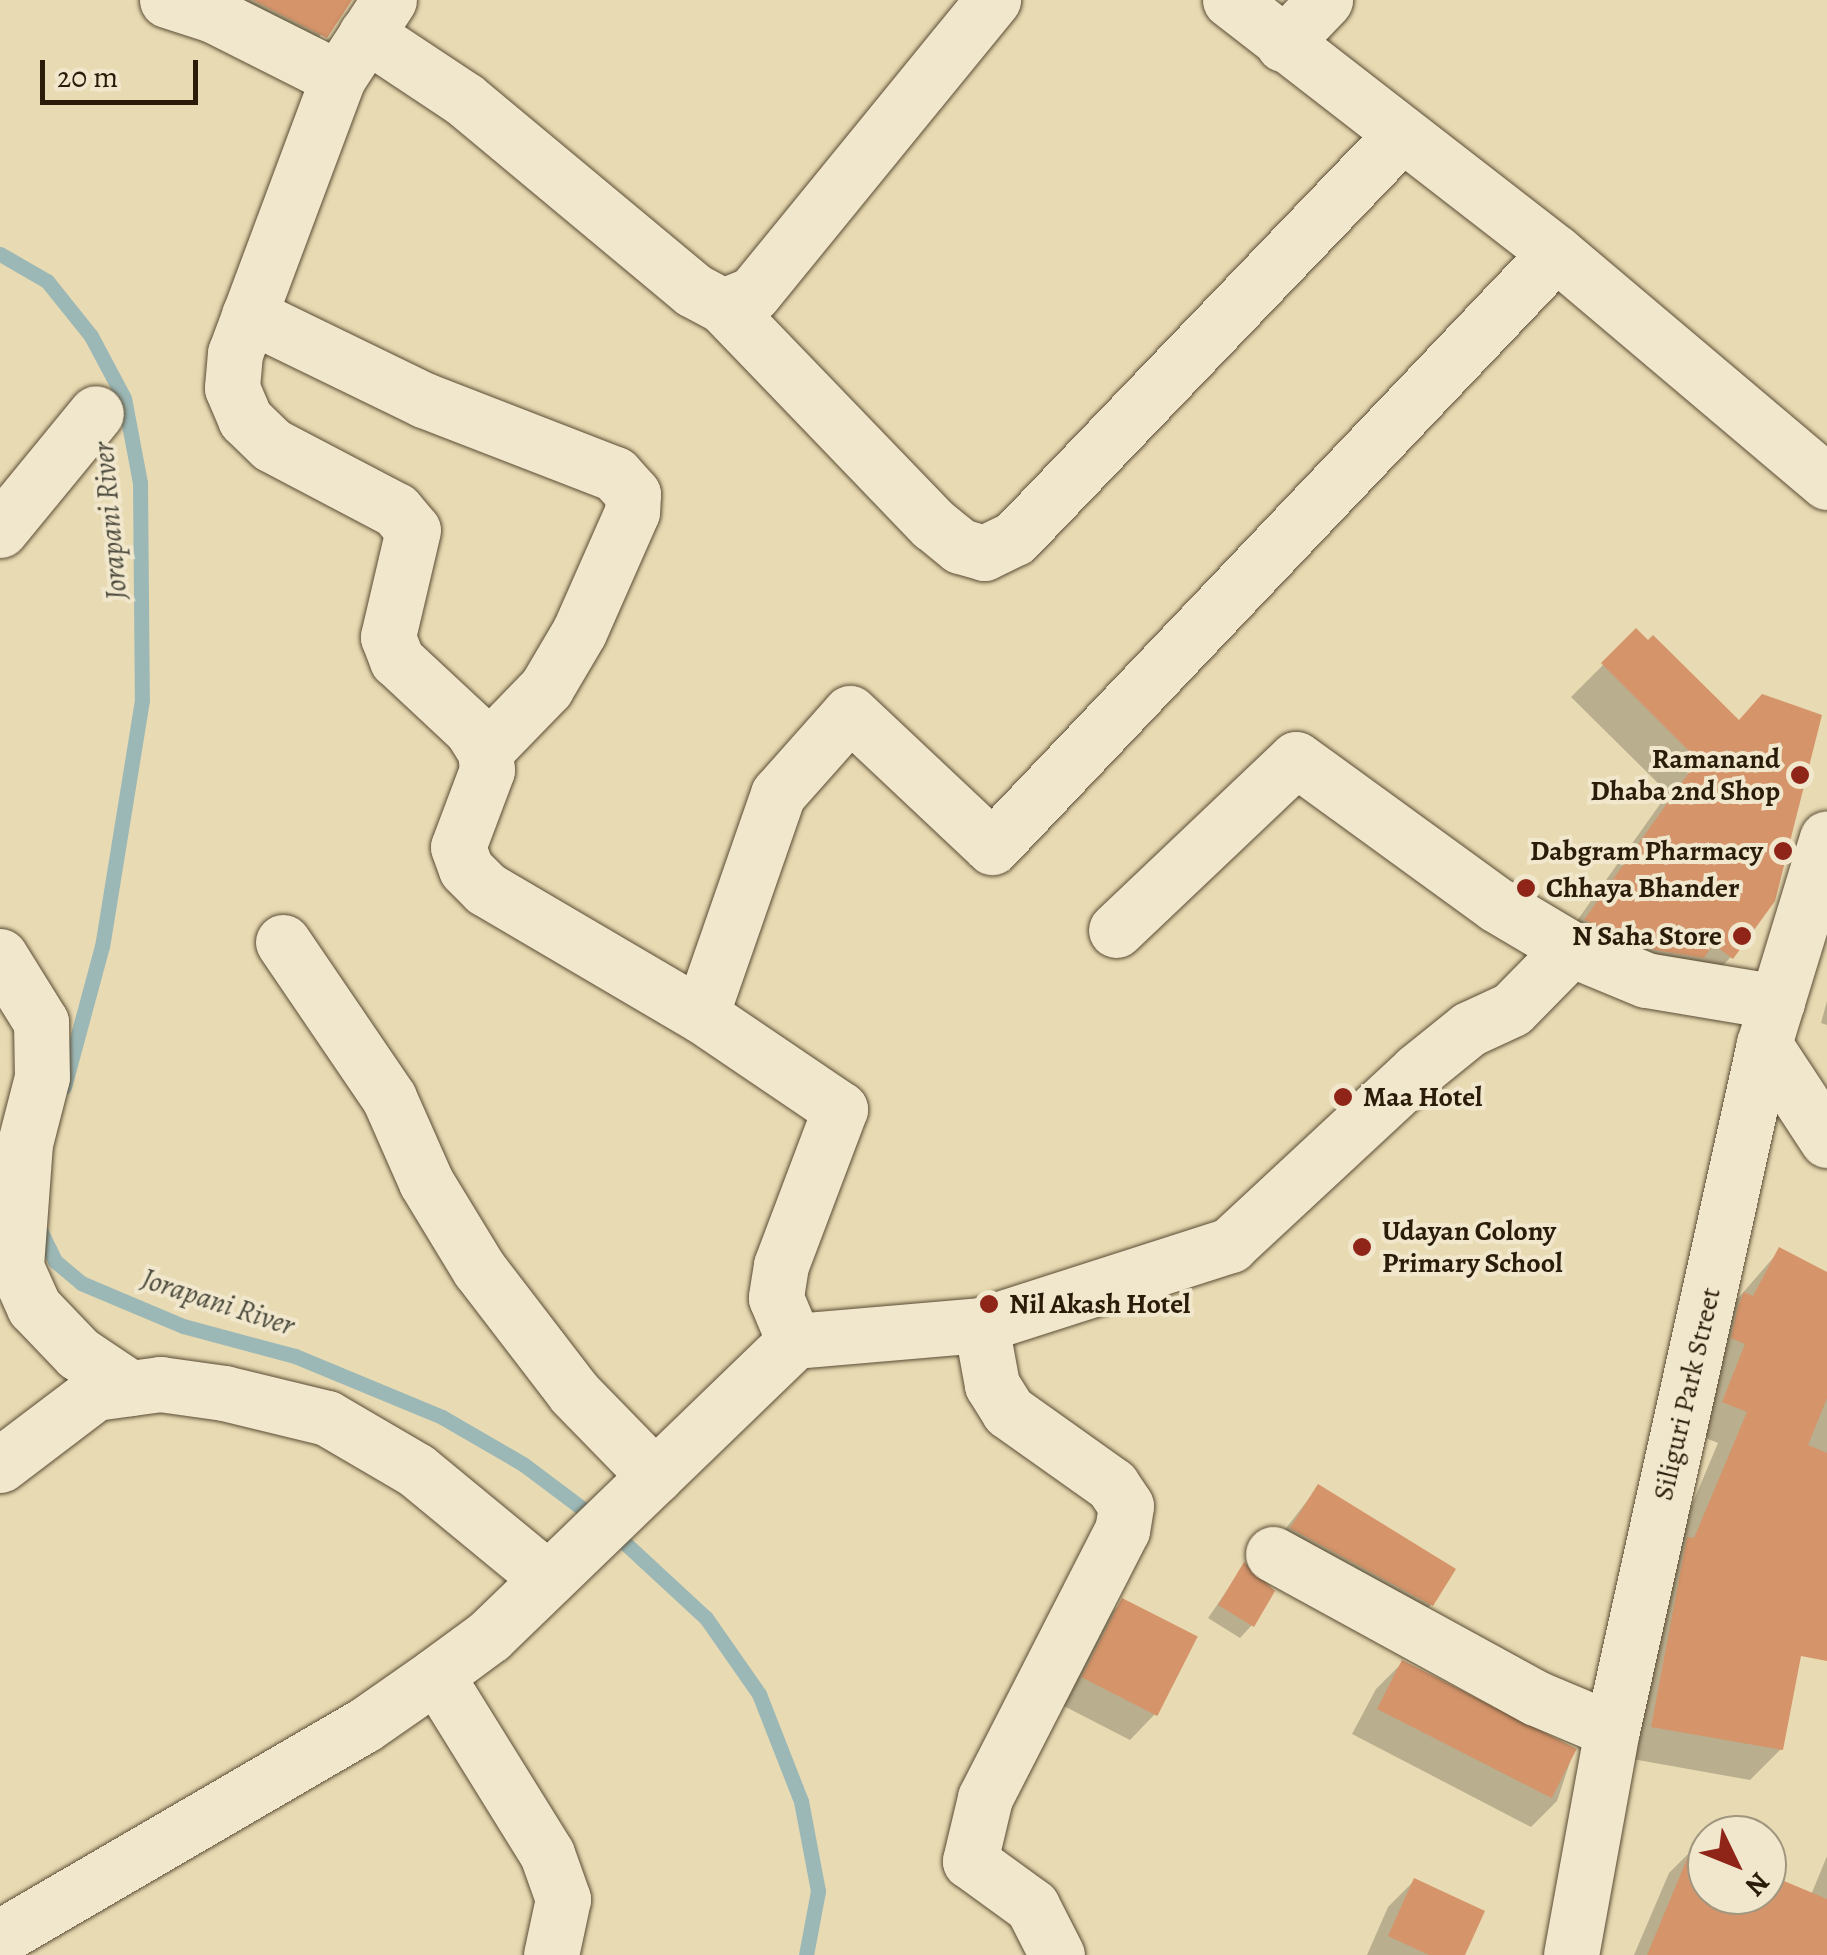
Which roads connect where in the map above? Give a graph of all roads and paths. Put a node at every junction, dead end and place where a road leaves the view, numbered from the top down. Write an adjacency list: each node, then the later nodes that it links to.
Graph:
1 (993, 0): 9 (street)
2 (1230, 0): 6 (street)
3 (1325, 0): 6 (street)
4 (200, 5): 5 (street)
5 (365, 37): 9 (street); 10 (street)
6 (1283, 44): 7 (street)
7 (1402, 134): 8 (street); 9 (street)
8 (1556, 253): 12 (street); 20 (street)
9 (724, 306)
10 (249, 315): 14 (street); 14 (street)
11 (96, 414): 13 (street)
12 (1827, 482)
13 (0, 530)
14 (485, 750): 20 (street)
15 (1827, 838): 21 (street, Siliguri Park Street)
16 (1116, 930): 18 (street)
17 (282, 942): 28 (street)
18 (1571, 949): 21 (street); 24 (street)
19 (0, 956): 23 (street)
20 (701, 1016): 25 (street)
21 (1771, 1023): 22 (street); 32 (street, Siliguri Park Street)
22 (1827, 1140)
23 (13, 1152): 26 (street)
24 (980, 1325): 25 (street); 35 (street)
25 (794, 1341): 28 (street)
26 (130, 1388): 27 (street); 30 (street)
27 (0, 1465)
28 (649, 1483): 30 (street)
29 (1273, 1554): 32 (street)
30 (554, 1574): 31 (street)
31 (436, 1676): 33 (street); 34 (street)
32 (1612, 1730): 36 (street, Siliguri Park Street)
33 (0, 1937)
34 (551, 1955)
35 (1057, 1955)
36 (1571, 1955)

